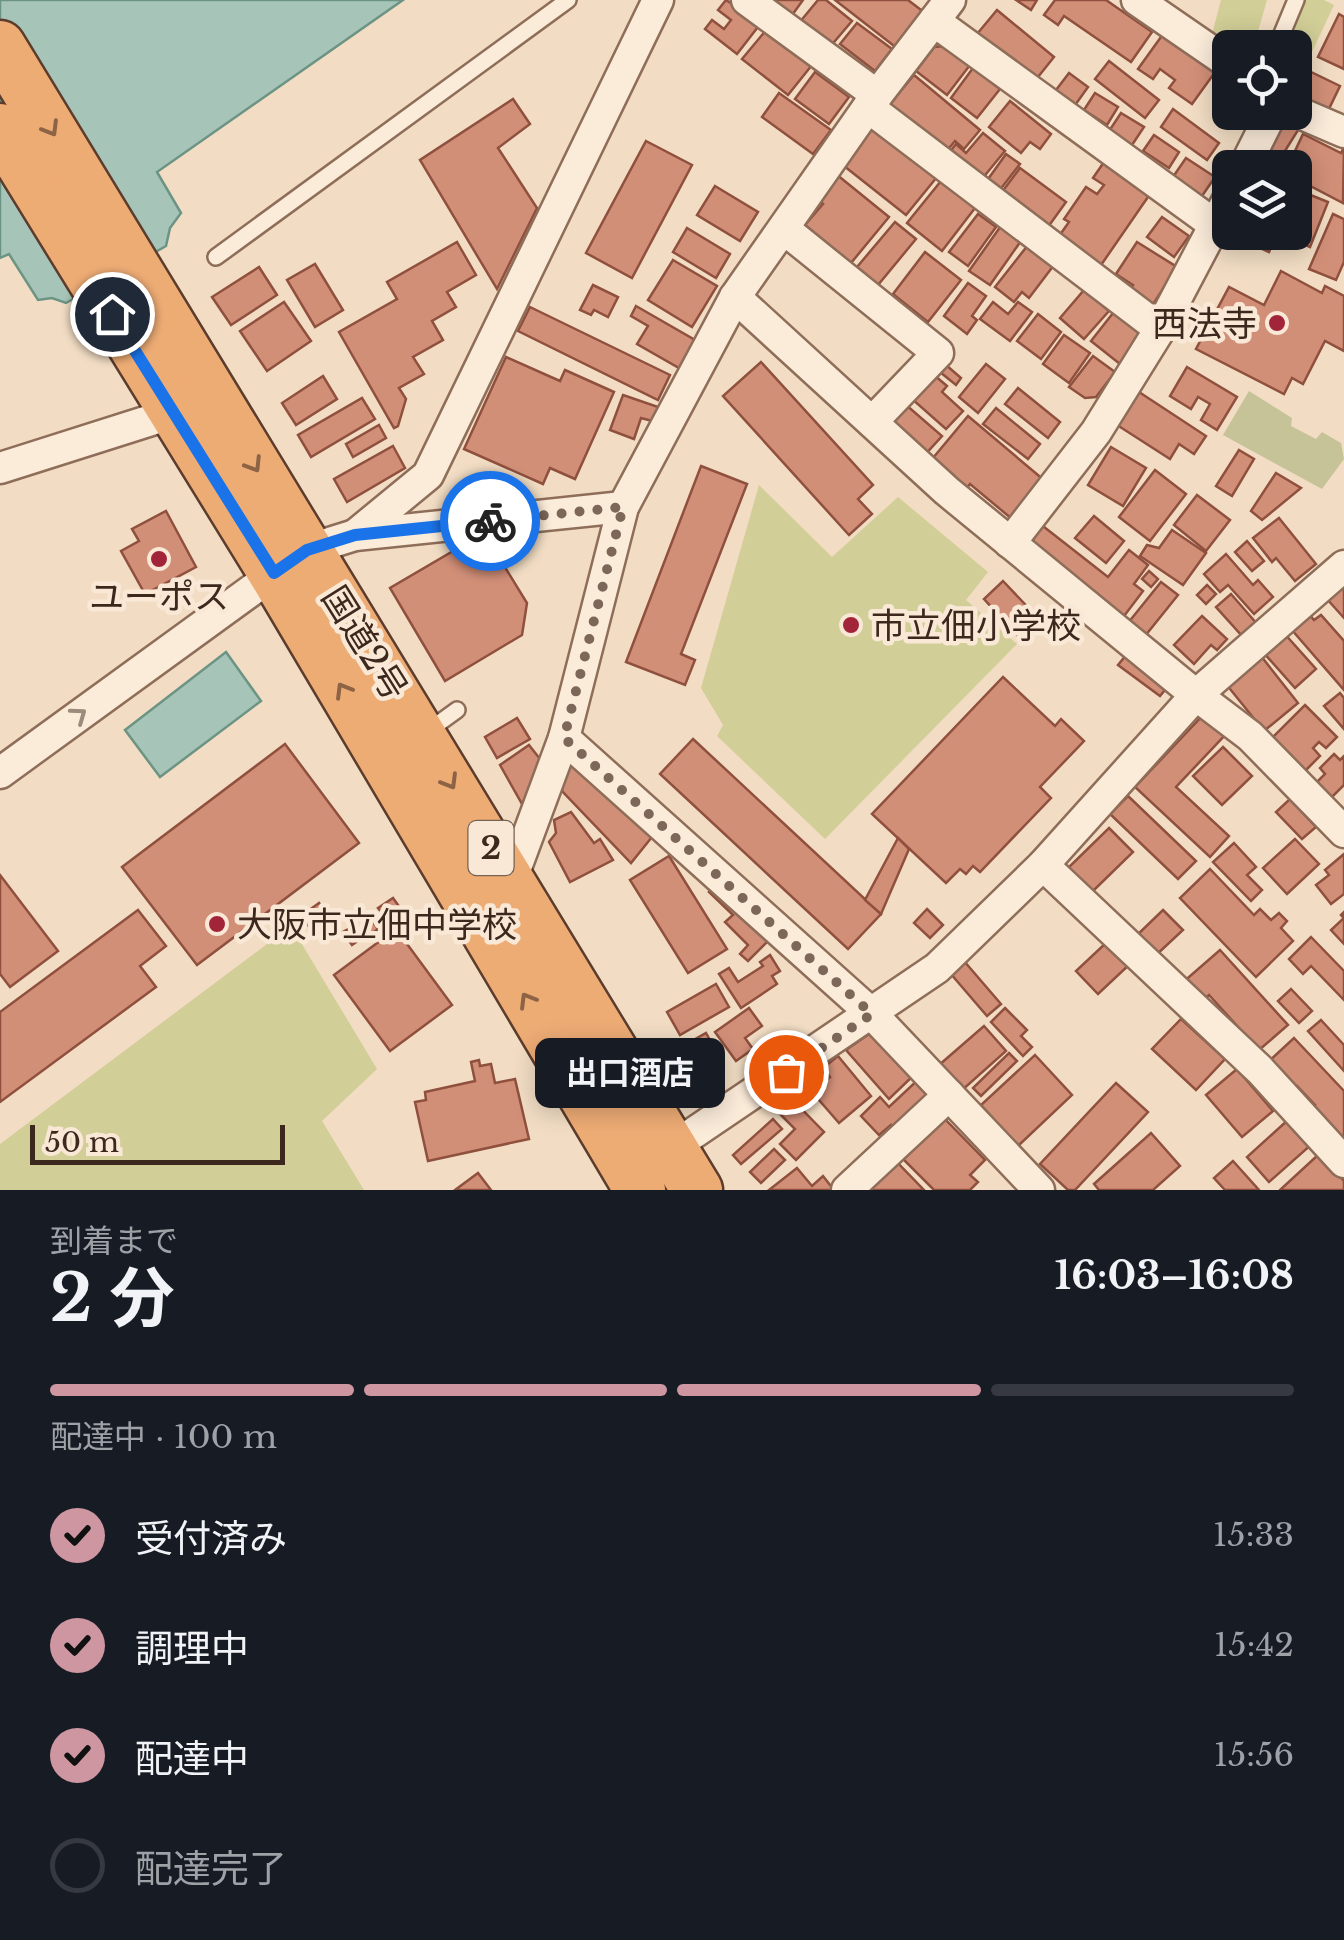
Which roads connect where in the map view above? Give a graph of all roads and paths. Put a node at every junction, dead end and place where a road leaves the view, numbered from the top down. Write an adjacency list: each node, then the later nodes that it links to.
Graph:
1 (568, 0): 17 (lane)
2 (658, 0): 25 (street)
3 (747, 0): 10 (street)
4 (1138, 0): 9 (street)
5 (1296, 0): 7 (lane)
6 (942, 11): 10 (street); 14 (street)
7 (1284, 30)
8 (0, 46): 20 (highway, 国道2号 / 2, one-way to 20)
9 (1212, 51)
10 (872, 101): 15 (street); 19 (street)
11 (1312, 118): 13 (street)
12 (0, 128): 20 (highway, 国道2号 / 2)
13 (1344, 132)
14 (1212, 223)
15 (784, 229): 18 (street); 22 (street)
16 (1212, 231): 19 (street)
17 (216, 257)
18 (736, 297): 22 (street); 24 (street)
19 (1160, 329): 26 (street)
20 (149, 333): 21 (highway, 国道2号 / 2)
21 (193, 406): 23 (street); 27 (highway, 国道2号 / 2)
22 (872, 422): 26 (street)
23 (0, 468)
24 (623, 507): 25 (street); 30 (street)
25 (355, 535): 27 (street)
26 (1010, 543): 29 (street)
27 (290, 562): 31 (street, one-way to 27); 34 (highway, 国道2号 / 2, one-way to 34); 39 (highway, 国道2号 / 2, one-way to 27)
28 (1344, 566): 29 (street)
29 (1196, 696): 32 (street); 33 (street)
30 (564, 738): 34 (street); 35 (street)
31 (0, 773)
32 (1344, 832)
33 (1043, 865): 35 (street); 38 (street)
34 (510, 881): 37 (highway, 国道2号 / 2)
35 (872, 1014): 36 (street); 37 (street)
36 (949, 1095): 41 (street); 42 (street)
37 (670, 1149): 40 (highway, 国道2号 / 2)
38 (1344, 1162)
39 (640, 1190)
40 (697, 1190)
41 (848, 1190)
42 (1039, 1190)

